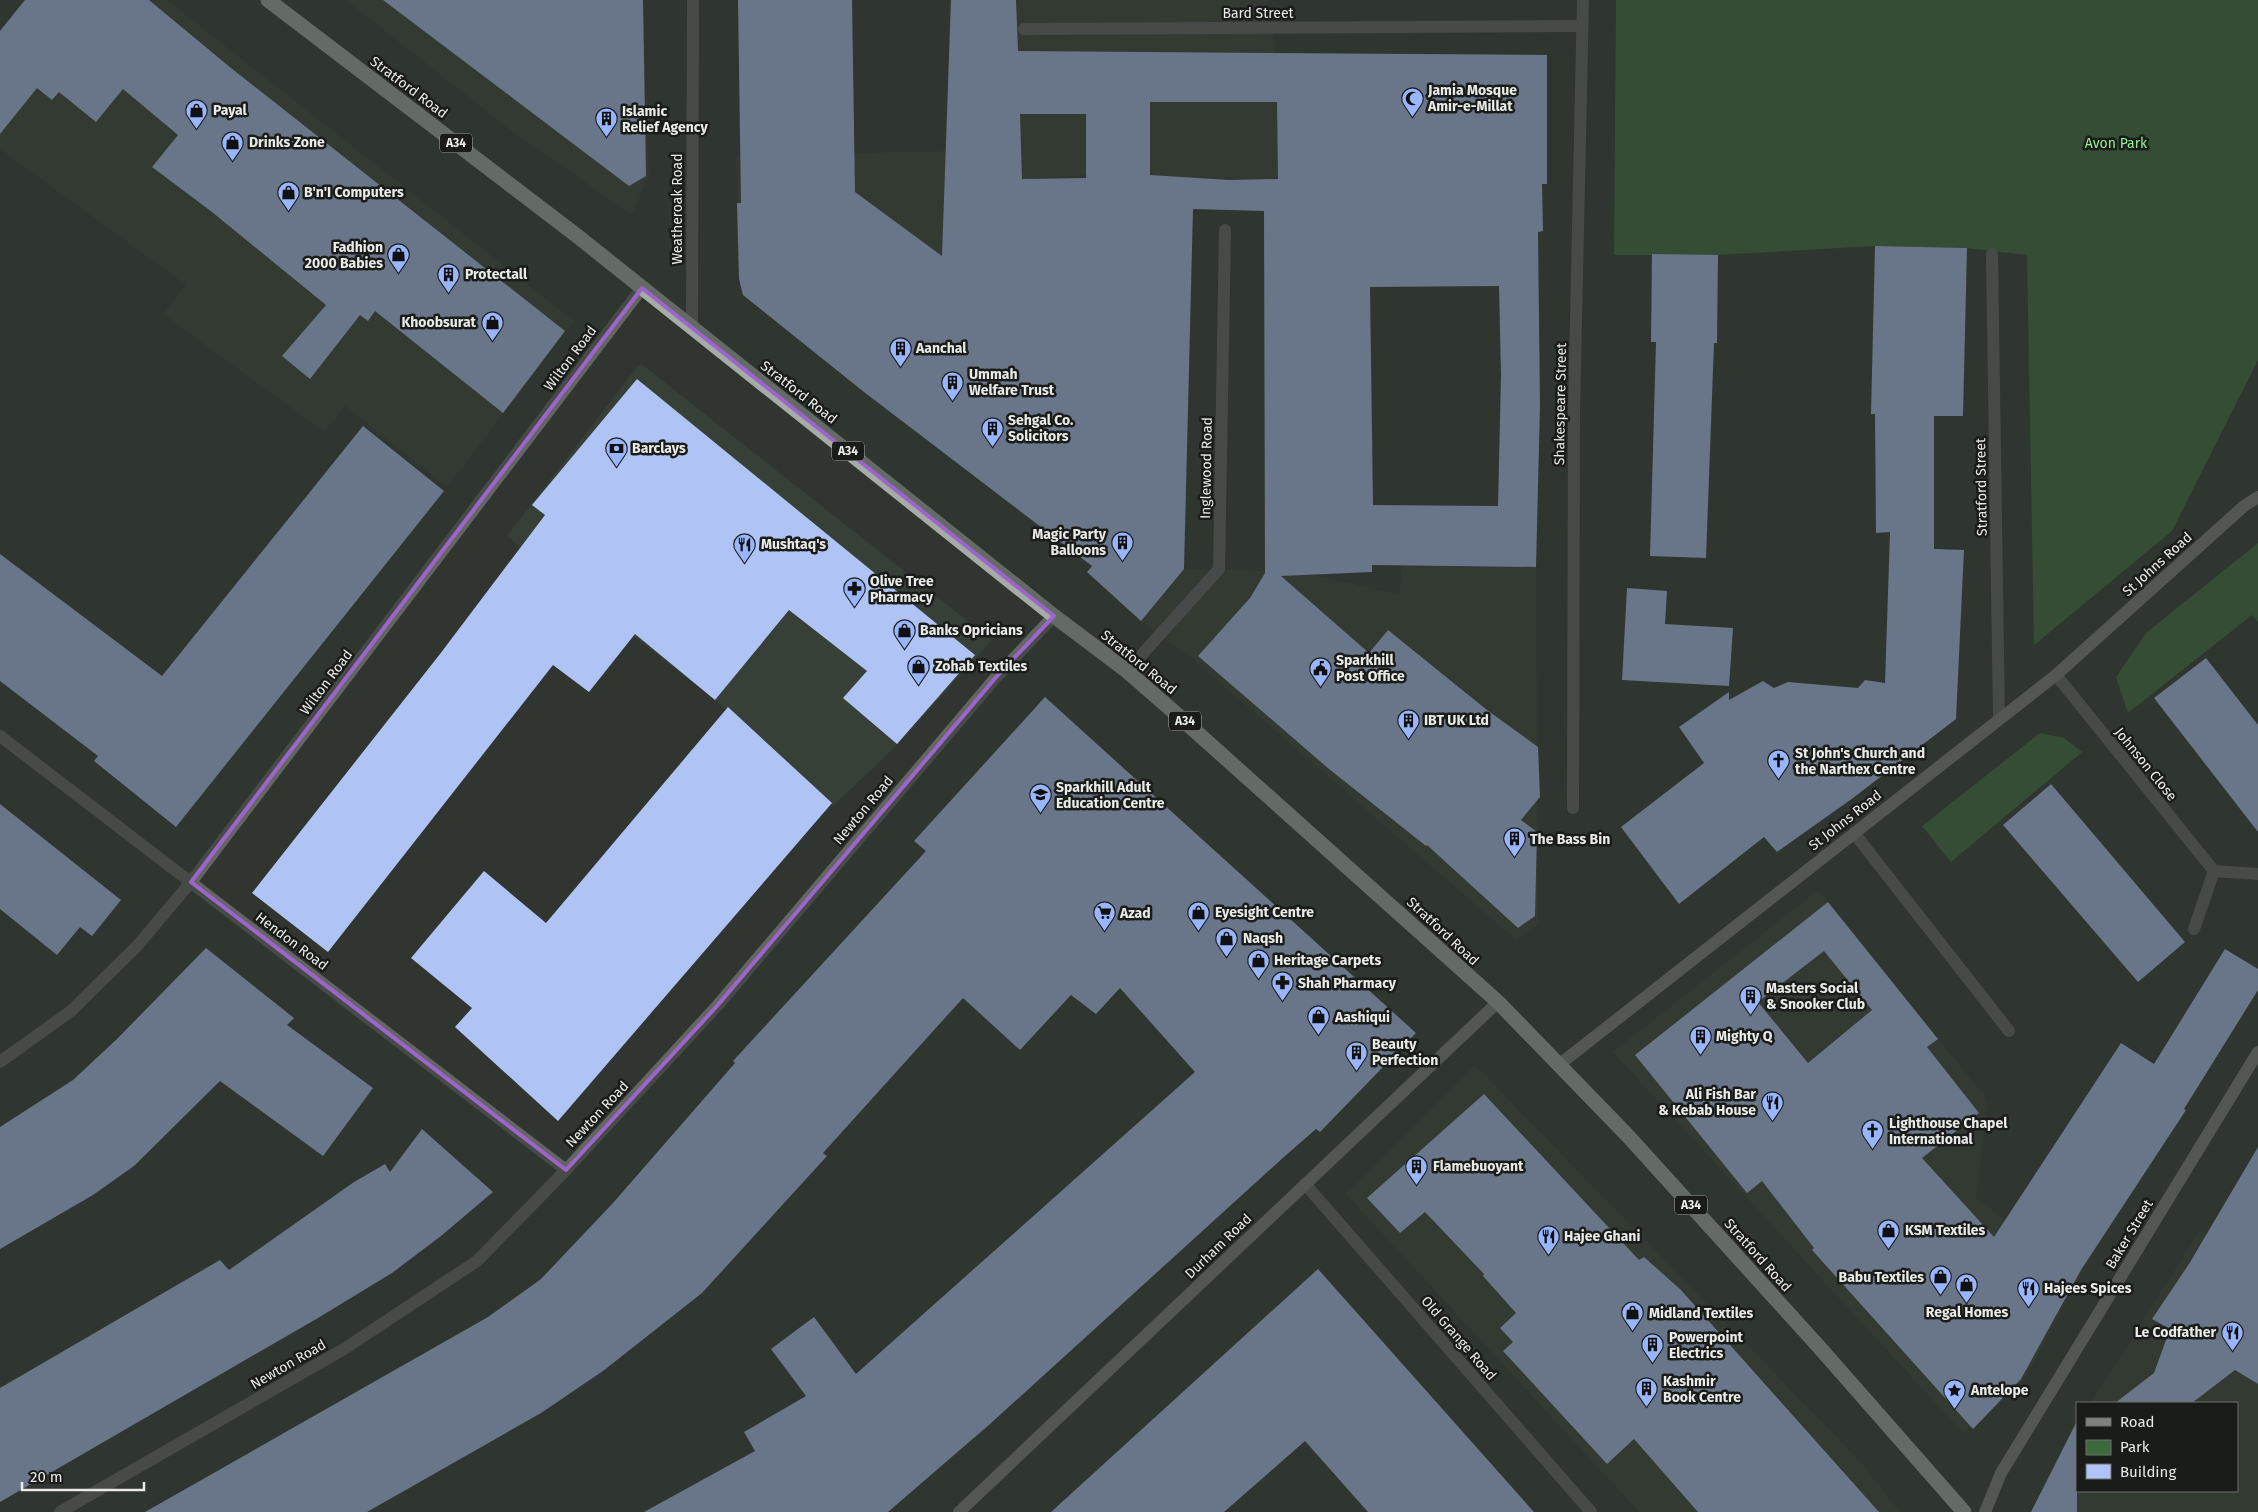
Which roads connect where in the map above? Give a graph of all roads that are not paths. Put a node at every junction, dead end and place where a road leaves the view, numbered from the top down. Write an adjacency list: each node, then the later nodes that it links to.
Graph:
1 (268, 0): 8 (highway, Stratford Road / A34)
2 (693, 0): 9 (street, Weatheroak Road)
3 (1583, 0): 4 (street, Shakespeare Street)
4 (1582, 26): 5 (street, Bard Street); 16 (street, Shakespeare Street)
5 (1024, 29)
6 (1225, 230): 12 (street, Inglewood Road)
7 (1992, 254): 14 (street, Stratford Street)
8 (642, 288): 9 (highway, Stratford Road / A34); 20 (street, Wilton Road)
9 (692, 329): 11 (highway, Stratford Road / A34)
10 (2258, 497): 13 (main road, St Johns Road)
11 (1054, 616): 12 (highway, Stratford Road / A34); 27 (street, Newton Road)
12 (1127, 671): 22 (highway, Stratford Road / A34)
13 (2056, 675): 14 (main road, St Johns Road); 18 (street, Johnson Close)
14 (1999, 719): 17 (main road, St Johns Road)
15 (0, 736): 20 (street, Hendon Road)
16 (1573, 808)
17 (1854, 833): 23 (street); 26 (main road, St Johns Road)
18 (2214, 871): 19 (street); 21 (street)
19 (2258, 874)
20 (191, 882): 25 (street, Wilton Road); 27 (street, Hendon Road)
21 (2194, 929)
22 (1498, 1002): 26 (highway, Stratford Road / A34); 28 (main road, Durham Road)
23 (2009, 1031)
24 (2258, 1052): 33 (main road, Baker Street)
25 (0, 1062)
26 (1560, 1064): 32 (highway, Stratford Road / A34)
27 (566, 1170): 29 (street, Newton Road)
28 (1305, 1184): 30 (main road, Durham Road); 31 (street, Old Grange Road)
29 (60, 1512)
30 (959, 1512)
31 (1591, 1512)
32 (1964, 1512)
33 (1985, 1512)

